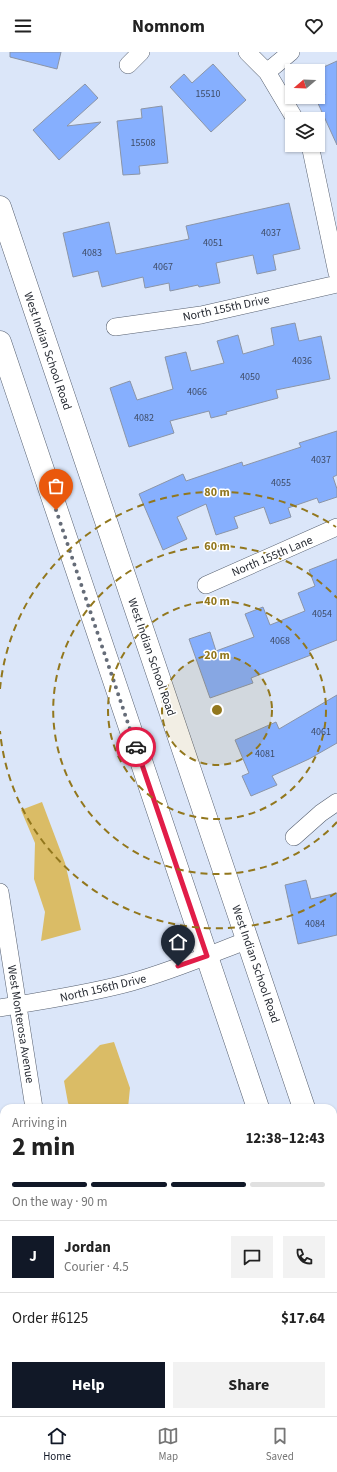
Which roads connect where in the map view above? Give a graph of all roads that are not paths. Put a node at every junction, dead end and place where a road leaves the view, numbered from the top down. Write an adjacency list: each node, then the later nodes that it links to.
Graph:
1 (141, 52): 4 (street)
2 (247, 52): 5 (street)
3 (292, 52): 5 (street)
4 (128, 65)
5 (267, 72): 6 (street)
6 (291, 112)
7 (311, 152): 9 (street)
8 (0, 207): 18 (main road, West Indian School Road)
9 (337, 272)
10 (337, 284): 11 (street, North 155th Drive)
11 (115, 327)
12 (0, 342): 19 (main road)
13 (337, 528): 14 (street, North 155th Lane)
14 (206, 585)
15 (337, 802): 16 (street)
16 (294, 838)
17 (0, 892): 20 (street, West Monterosa Avenue)
18 (248, 940): 19 (street, North 156th Drive); 24 (main road, West Indian School Road)
19 (207, 956): 20 (street, North 156th Drive); 23 (main road)
20 (18, 1005): 21 (street, North 156th Drive); 22 (street, West Monterosa Avenue)
21 (0, 1008)
22 (33, 1104)
23 (257, 1104)
24 (303, 1104)

